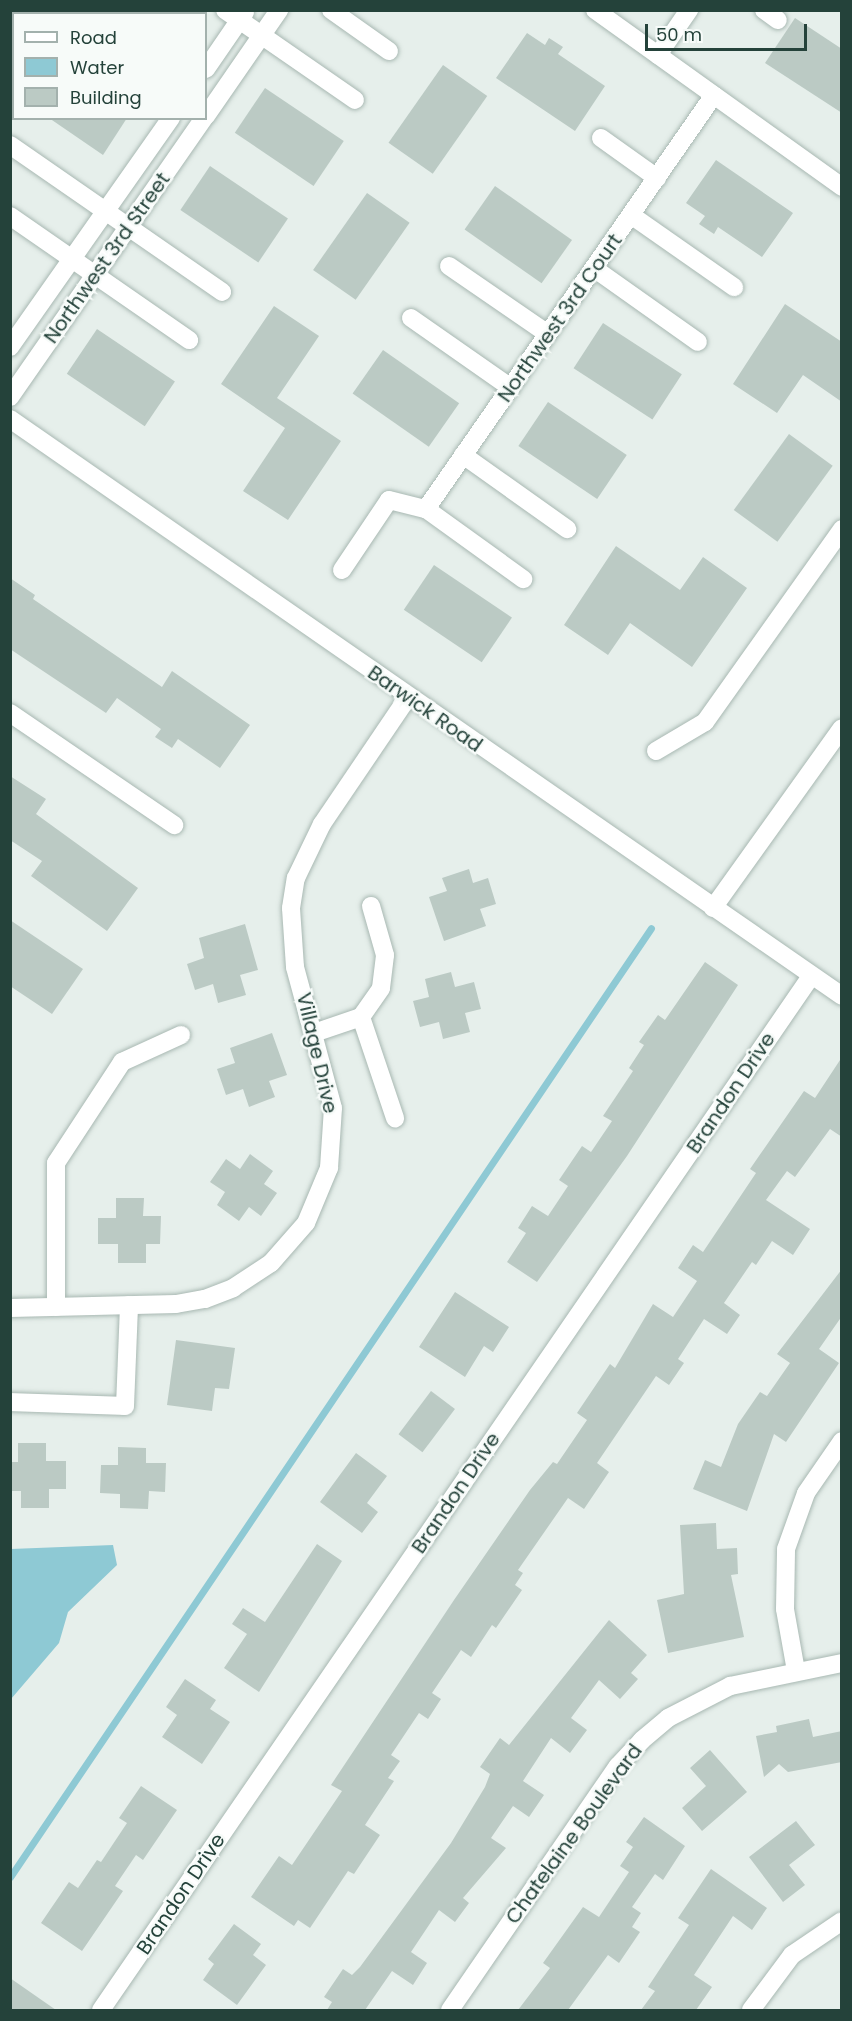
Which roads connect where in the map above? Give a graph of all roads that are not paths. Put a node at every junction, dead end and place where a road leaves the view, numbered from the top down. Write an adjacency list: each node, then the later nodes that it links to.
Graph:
1 (279, 10): 6 (street, Northwest 3rd Street)
2 (331, 10): 7 (street)
3 (595, 10): 8 (street)
4 (689, 10): 8 (street)
5 (237, 14): 6 (street); 9 (street)
6 (261, 36): 11 (street); 12 (street, Northwest 3rd Street)
7 (389, 51)
8 (658, 55): 10 (street)
9 (207, 67)
10 (714, 95): 17 (street, Northwest 3rd Court); 18 (street)
11 (355, 100)
12 (207, 114)
13 (170, 120): 19 (street, Northwest 3rd Street)
14 (203, 120): 22 (street, Northwest 3rd Street)
15 (601, 138): 17 (street)
16 (10, 145): 19 (street)
17 (657, 178): 20 (street, Northwest 3rd Court)
18 (842, 187)
19 (106, 211): 22 (street); 23 (street, Northwest 3rd Street)
20 (632, 215): 25 (street, Northwest 3rd Court); 27 (street)
21 (10, 216): 23 (street)
22 (129, 227): 26 (street, Northwest 3rd Street); 28 (street)
23 (72, 259): 26 (street); 33 (street, Northwest 3rd Street)
24 (449, 266): 30 (street)
25 (594, 269): 30 (street, Northwest 3rd Court); 32 (street)
26 (95, 275): 31 (street); 35 (street, Northwest 3rd Street)
27 (735, 287)
28 (222, 292)
29 (411, 318): 34 (street)
30 (548, 334): 34 (street, Northwest 3rd Court)
31 (189, 340)
32 (698, 342)
33 (10, 347)
34 (511, 388): 37 (street, Northwest 3rd Court)
35 (10, 397)
36 (10, 419): 43 (street, Barwick Road)
37 (463, 455): 38 (street, Northwest 3rd Court); 39 (street)
38 (426, 509): 41 (street); 42 (street)
39 (567, 529)
40 (842, 530): 46 (street)
41 (342, 570)
42 (523, 579)
43 (408, 697): 49 (street, Barwick Road); 53 (street, Village Drive)
44 (10, 713): 47 (street)
45 (842, 729): 49 (street)
46 (656, 751)
47 (174, 825)
48 (371, 906): 52 (street)
49 (713, 908): 50 (street, Barwick Road)
50 (812, 976): 51 (street, Barwick Road); 65 (street, Brandon Drive)
51 (842, 996)
52 (361, 1017): 53 (street); 55 (street)
53 (314, 1033): 56 (street, Village Drive)
54 (181, 1035): 57 (street)
55 (395, 1118)
56 (129, 1305): 57 (street, Village Drive); 60 (street)
57 (56, 1307): 58 (street, Village Drive)
58 (11, 1308): 59 (street)
59 (10, 1323)
60 (10, 1402)
61 (842, 1441): 63 (street)
62 (842, 1663): 63 (street, Chatelaine Boulevard)
63 (796, 1671): 66 (street, Chatelaine Boulevard)
64 (842, 1921): 67 (street)
65 (101, 2010)
66 (450, 2010)
67 (751, 2010)

